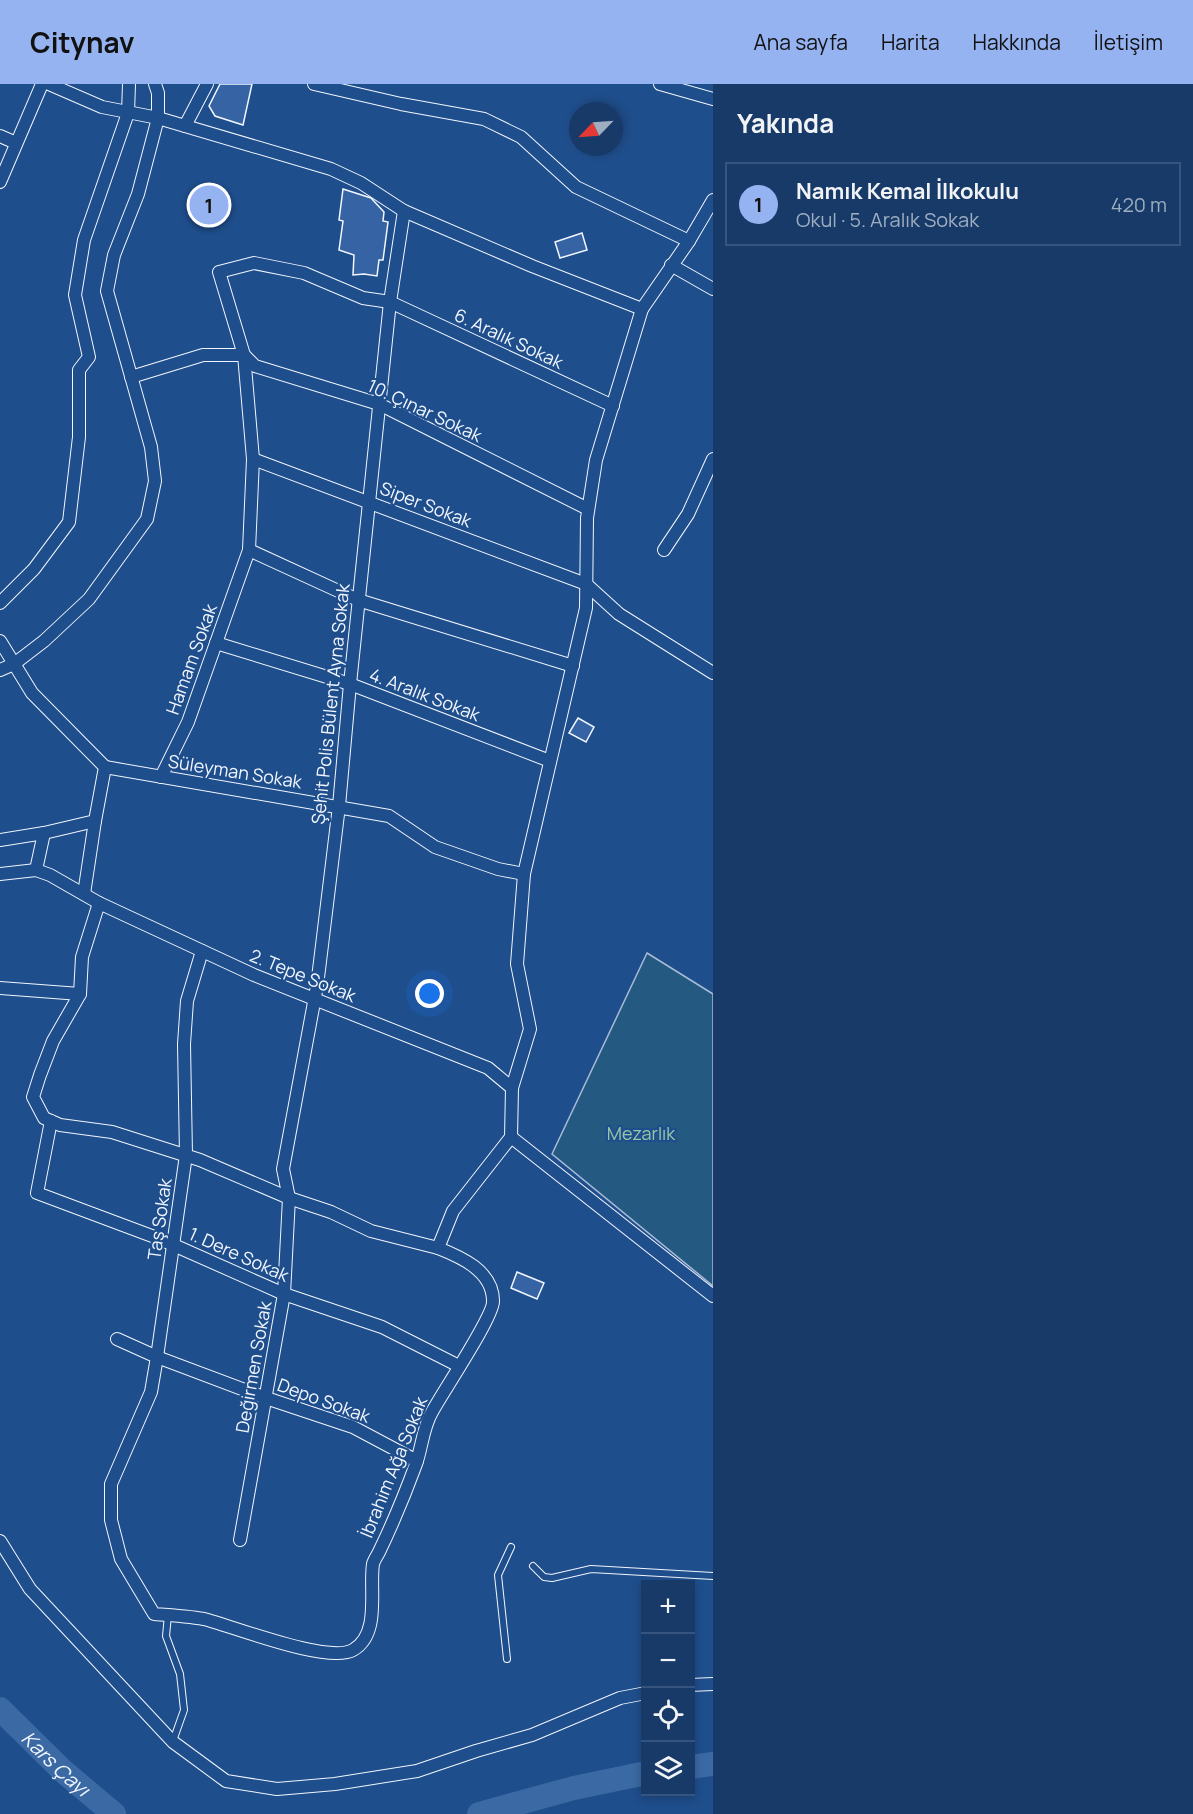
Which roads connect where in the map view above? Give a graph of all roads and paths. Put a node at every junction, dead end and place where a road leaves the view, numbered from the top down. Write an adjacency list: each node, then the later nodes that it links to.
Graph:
1 (42, 84): 13 (street)
2 (49, 84): 9 (street)
3 (129, 84): 9 (street)
4 (156, 84): 10 (street)
5 (207, 84): 11 (street)
6 (314, 84): 17 (street)
7 (660, 84): 8 (street)
8 (713, 99)
9 (128, 113): 10 (street); 34 (street)
10 (158, 118): 11 (street); 23 (street)
11 (185, 126): 16 (street)
12 (0, 136): 13 (street)
13 (16, 143): 14 (street)
14 (0, 182)
15 (713, 200): 17 (street)
16 (404, 211): 20 (street, Şehit Polis Bülent Ayna Sokak); 21 (street)
17 (688, 241): 18 (street)
18 (671, 264): 19 (street); 21 (street)
19 (713, 289)
20 (390, 302): 22 (street, 6. Aralık Sokak); 24 (street, Şehit Polis Bülent Ayna Sokak); 25 (street, 6. Aralık Sokak)
21 (642, 309): 25 (street)
22 (244, 355): 23 (street); 24 (street, 10. Çınar Sokak); 26 (street, Hamam Sokak)
23 (131, 376): 37 (street)
24 (379, 404): 28 (street, Şehit Polis Bülent Ayna Sokak); 29 (street, 10. Çınar Sokak)
25 (613, 406): 29 (street)
26 (253, 459): 28 (street, Siper Sokak); 30 (street, Hamam Sokak)
27 (713, 459): 31 (street)
28 (369, 502): 32 (street, Siper Sokak); 33 (street, Şehit Polis Bülent Ayna Sokak)
29 (588, 509): 32 (street)
30 (249, 550): 33 (street); 36 (street, Hamam Sokak)
31 (664, 550)
32 (586, 584): 38 (street); 40 (street)
33 (358, 600): 38 (street); 41 (street, Şehit Polis Bülent Ayna Sokak)
34 (0, 603)
35 (0, 641): 37 (street)
36 (216, 643): 41 (street, 4. Aralık Sokak); 44 (street, Hamam Sokak)
37 (14, 664): 39 (street); 43 (street)
38 (573, 666): 42 (street)
39 (0, 670)
40 (713, 673)
41 (350, 684): 42 (street, 4. Aralık Sokak); 45 (street, Şehit Polis Bülent Ayna Sokak)
42 (550, 761): 51 (street)
43 (105, 767): 44 (street, Süleyman Sokak); 46 (street)
44 (161, 777): 45 (street, Süleyman Sokak)
45 (339, 806): 51 (street, Süleyman Sokak); 57 (street, Şehit Polis Bülent Ayna Sokak)
46 (95, 821): 47 (street); 52 (street)
47 (44, 833): 48 (street); 49 (street)
48 (0, 840)
49 (36, 870): 50 (street); 52 (street, 2. Tepe Sokak)
50 (0, 874)
51 (524, 874): 58 (street)
52 (84, 894): 53 (street, 2. Tepe Sokak)
53 (99, 903): 54 (street, 2. Tepe Sokak); 56 (street)
54 (202, 951): 57 (street, 2. Tepe Sokak); 61 (street, Taş Sokak)
55 (0, 988): 56 (street)
56 (80, 994): 59 (street)
57 (314, 1000): 58 (street, 2. Tepe Sokak); 62 (street, Şehit Polis Bülent Ayna Sokak)
58 (512, 1088): 60 (street)
59 (51, 1121): 61 (street, İbrahim Ağa Sokak); 63 (street, 1. Dere Sokak)
60 (511, 1137): 64 (street); 66 (street)
61 (186, 1155): 62 (street, İbrahim Ağa Sokak); 63 (street, Taş Sokak)
62 (290, 1198): 64 (street, İbrahim Ağa Sokak); 65 (street, Değirmen Sokak)
63 (173, 1245): 65 (street, 1. Dere Sokak); 68 (street, Taş Sokak)
64 (438, 1248): 69 (street, İbrahim Ağa Sokak)
65 (284, 1294): 69 (street, 1. Dere Sokak); 70 (street, Değirmen Sokak)
66 (713, 1296)
67 (117, 1339): 68 (street, Depo Sokak)
68 (157, 1357): 70 (street, Depo Sokak); 77 (street, Taş Sokak)
69 (459, 1366): 71 (street, İbrahim Ağa Sokak)
70 (266, 1398): 71 (street, Depo Sokak); 72 (street, Değirmen Sokak)
71 (417, 1461): 77 (street, İbrahim Ağa Sokak)
72 (240, 1540)
73 (0, 1541): 82 (street)
74 (511, 1546): 78 (lane)
75 (533, 1566): 76 (lane)
76 (713, 1576)
77 (168, 1615): 82 (lane)
78 (507, 1659)
79 (713, 1684): 80 (street)
80 (695, 1685)
81 (641, 1694): 82 (street)
82 (173, 1742)

